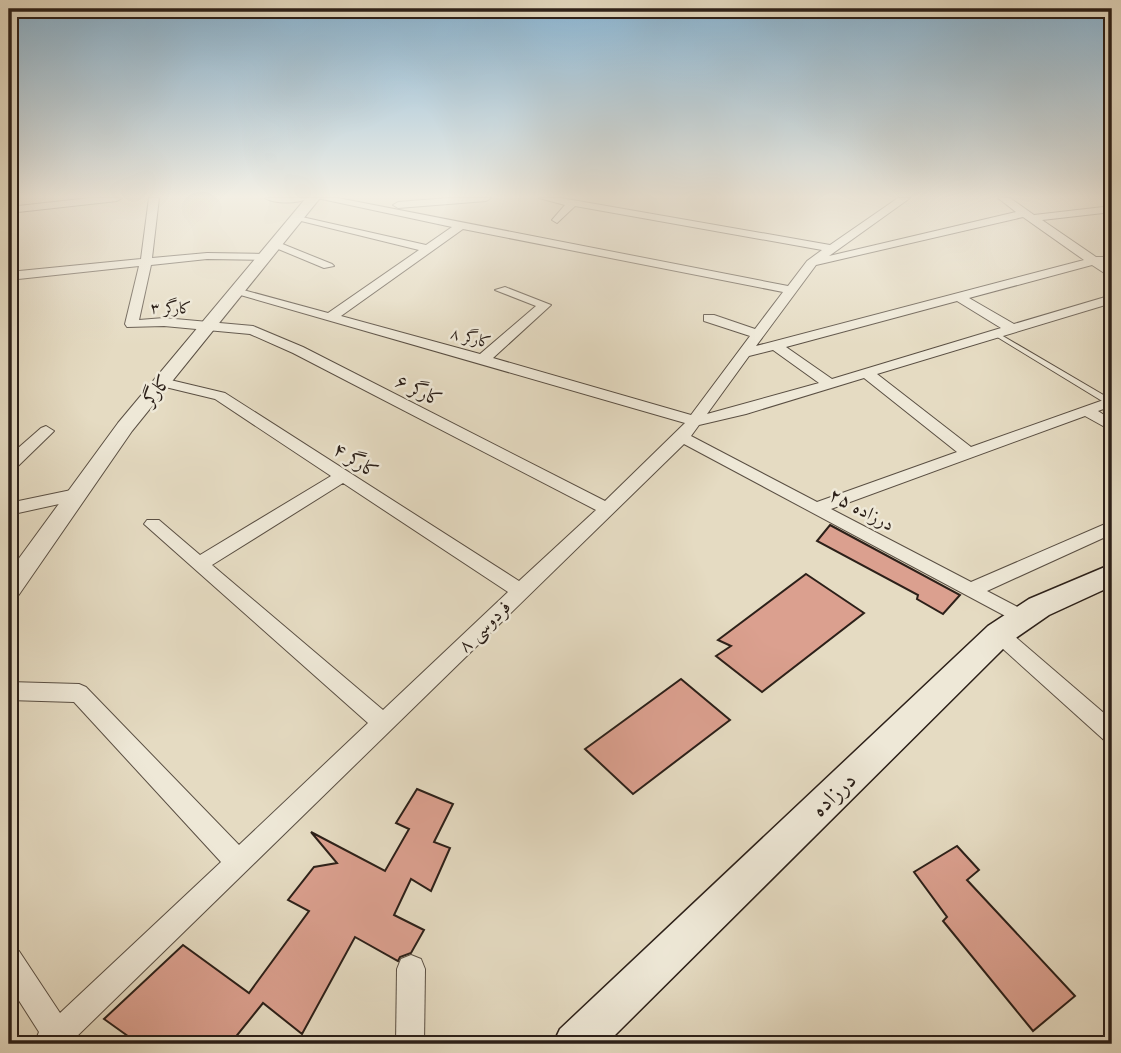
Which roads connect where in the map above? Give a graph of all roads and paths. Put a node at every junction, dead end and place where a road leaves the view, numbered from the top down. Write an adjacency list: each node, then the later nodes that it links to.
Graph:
1 (148, 247): 14 (street)
2 (273, 247): 11 (street, کارگر)
3 (420, 247): 10 (street)
4 (431, 247): 10 (street)
5 (575, 247): 20 (street)
6 (825, 247): 9 (street)
7 (883, 247): 15 (street)
8 (1074, 247): 13 (street)
9 (830, 248): 15 (street, فردوسی ۸)
10 (428, 249): 24 (street)
11 (270, 251): 14 (street); 16 (street); 21 (street, کارگر)
12 (1112, 260): 13 (street)
13 (1094, 261): 17 (street); 22 (street)
14 (146, 262): 18 (street); 26 (street, کارگر ۳)
15 (811, 263): 20 (street, فردوسی ۸)
16 (328, 266)
17 (1112, 274)
18 (9, 276)
19 (501, 290): 30 (street)
20 (792, 290): 29 (street, فردوسی ۸)
21 (236, 292): 24 (street, کارگر ۸); 26 (street, کارگر)
22 (959, 297): 27 (street); 29 (street)
23 (1112, 299): 27 (street)
24 (330, 317): 30 (street, کارگر ۸)
25 (709, 318): 29 (street)
26 (208, 326): 32 (street, کارگر); 44 (street, کارگر ۶)
27 (1012, 329): 28 (street)
28 (996, 334): 31 (street); 34 (lane)
29 (767, 340): 33 (street); 36 (street, فردوسی ۸)
30 (483, 359): 36 (street, کارگر ۸)
31 (866, 373): 33 (street); 40 (street)
32 (162, 382): 42 (street, کارگر ۴); 43 (street, کارگر)
33 (830, 384): 36 (street)
34 (1111, 402): 35 (street)
35 (1086, 410): 37 (street); 40 (street)
36 (695, 421): 39 (street, فردوسی ۸)
37 (1112, 426)
38 (46, 431): 41 (street)
39 (682, 437): 44 (street, فردوسی ۸); 45 (street, درزاده ۲۵)
40 (969, 453): 45 (street)
41 (9, 465)
42 (344, 476): 49 (street); 53 (street, کارگر ۴)
43 (76, 495): 46 (street); 51 (street, کارگر)
44 (606, 508): 53 (street, فردوسی ۸)
45 (817, 508): 52 (street, درزاده ۲۵)
46 (9, 509)
47 (153, 524): 49 (street)
48 (1112, 527): 52 (street)
49 (199, 564): 56 (street)
50 (1112, 574): 54 (main road, درزاده)
51 (9, 590)
52 (971, 590): 54 (street, درزاده ۲۵)
53 (520, 591): 56 (street, فردوسی ۸)
54 (1011, 626): 57 (street, درزاده ۲۵); 63 (main road, درزاده)
55 (9, 691): 58 (street)
56 (383, 723): 58 (street, فردوسی ۸)
57 (1112, 733)
58 (238, 862): 61 (street, فردوسی ۸)
59 (9, 961): 61 (street)
60 (411, 970): 62 (street)
61 (53, 1039)
62 (410, 1044)
63 (575, 1044)

